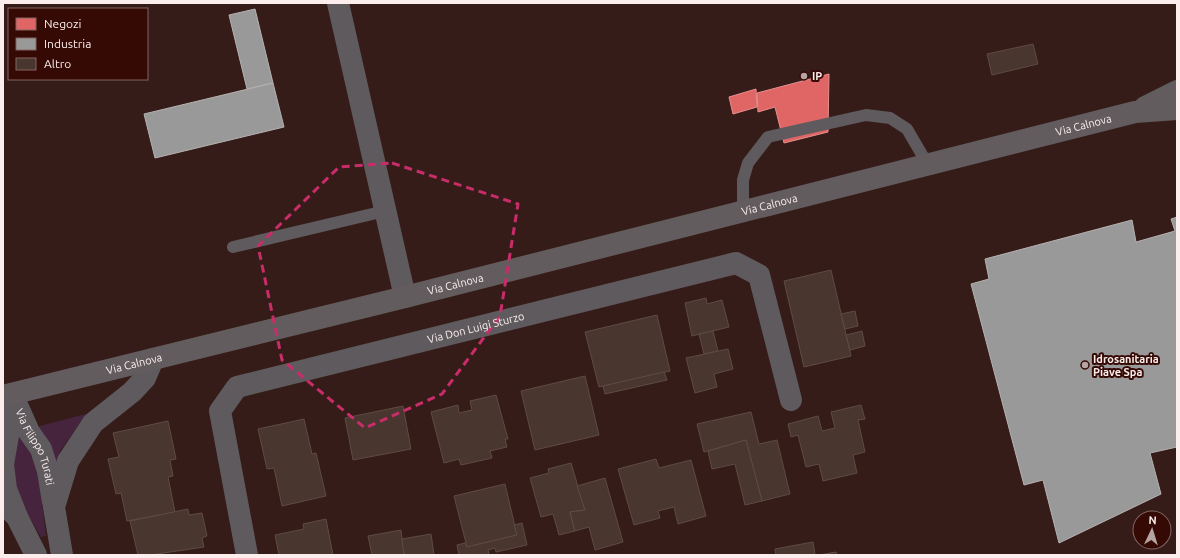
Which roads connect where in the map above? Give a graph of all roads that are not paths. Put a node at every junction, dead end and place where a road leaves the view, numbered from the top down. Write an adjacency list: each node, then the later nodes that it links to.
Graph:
1 (338, 3): 6 (street)
2 (1177, 92): 4 (main road, Via Calnova)
3 (1177, 109): 4 (main road, Via Calnova)
4 (1135, 112): 5 (main road, Via Calnova)
5 (928, 165): 7 (main road, Via Calnova); 7 (lane)
6 (385, 211): 8 (lane); 9 (street)
7 (743, 212): 9 (main road, Via Calnova)
8 (233, 247)
9 (405, 297): 10 (main road, Via Calnova)
10 (153, 359): 11 (main road, Via Calnova); 13 (street, Via Filippo Turati)
11 (7, 395): 13 (street, Via Filippo Turati); 14 (street, Via Filippo Turati)
12 (791, 400): 17 (street, Via Don Luigi Sturzo)
13 (54, 507): 16 (street, Via Filippo Turati)
14 (10, 510): 15 (street, Via Filippo Turati)
15 (36, 555)
16 (62, 555)
17 (247, 555)

